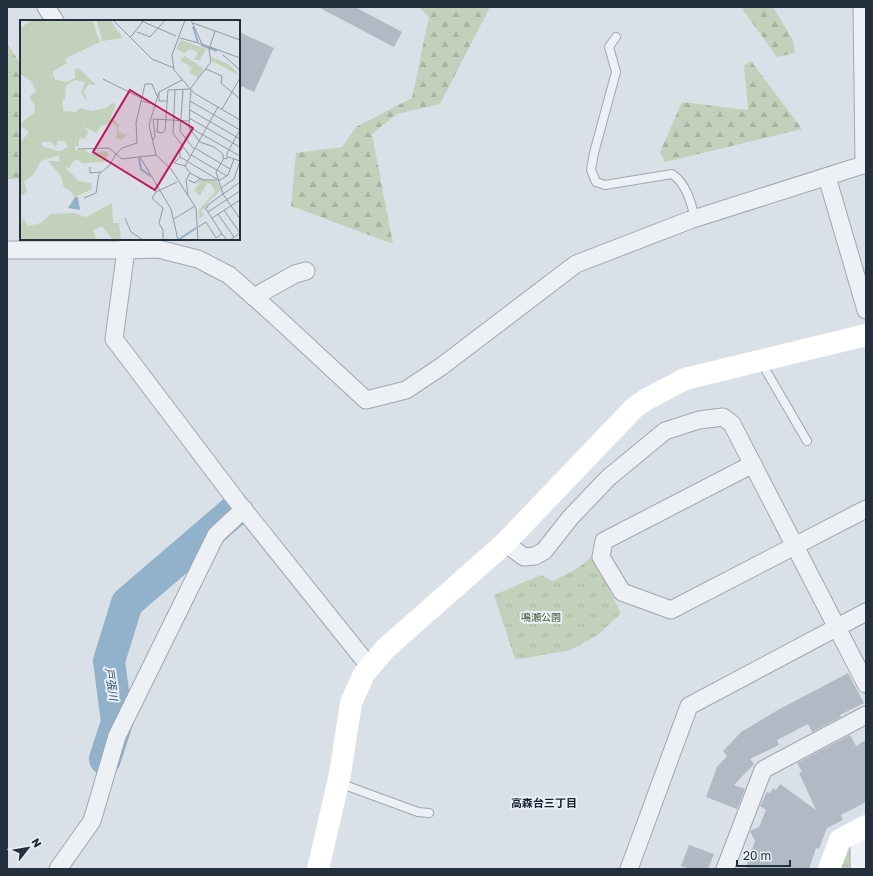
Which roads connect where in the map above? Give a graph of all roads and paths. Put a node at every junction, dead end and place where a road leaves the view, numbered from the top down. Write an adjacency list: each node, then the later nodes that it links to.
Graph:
1 (46, 7): 3 (street)
2 (862, 7): 5 (street)
3 (55, 20)
4 (616, 37): 7 (lane)
5 (865, 164): 6 (street)
6 (827, 177): 7 (street); 12 (street)
7 (695, 218): 11 (street)
8 (127, 245): 9 (street); 11 (street); 17 (street)
9 (7, 250)
10 (306, 271): 11 (street)
11 (254, 297)
12 (866, 310)
13 (866, 335): 14 (street)
14 (760, 361): 15 (lane); 19 (street)
15 (807, 441)
16 (754, 464): 19 (street); 20 (street); 20 (street)
17 (244, 509): 23 (street); 29 (street)
18 (866, 509): 20 (street)
19 (505, 543): 23 (street)
20 (795, 546): 22 (street)
21 (866, 612): 22 (street)
22 (837, 627): 24 (street); 31 (street)
23 (369, 666): 26 (street)
24 (866, 684)
25 (866, 715): 32 (street)
26 (338, 783): 27 (lane); 30 (street)
27 (429, 813)
28 (862, 828): 33 (street); 34 (street)
29 (58, 869)
30 (318, 869)
31 (629, 869)
32 (725, 869)
33 (829, 869)
34 (859, 869)

